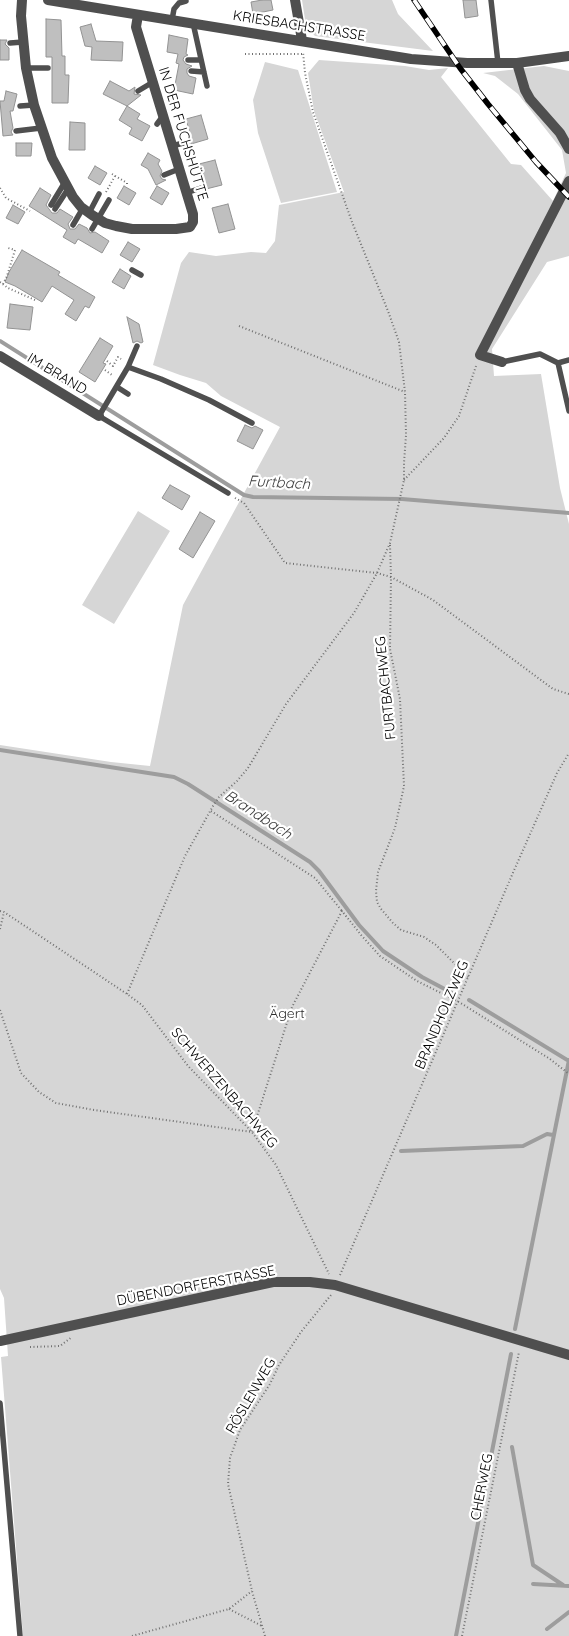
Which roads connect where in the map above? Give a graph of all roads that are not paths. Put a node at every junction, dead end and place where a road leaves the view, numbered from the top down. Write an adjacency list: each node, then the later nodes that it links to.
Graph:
1 (22, 0): 12 (street)
2 (48, 0): 6 (street, KRIESBACHSTRASSE)
3 (186, 0): 9 (lane)
4 (295, 0): 11 (street)
5 (491, 0): 18 (lane)
6 (75, 2): 7 (street, KRIESBACHSTRASSE)
7 (101, 5): 8 (street, KRIESBACHSTRASSE)
8 (138, 15): 9 (street, KRIESBACHSTRASSE); 23 (street, IN DER FUCHSHÜTTE)
9 (172, 20): 10 (street, KRIESBACHSTRASSE)
10 (193, 23): 11 (street, KRIESBACHSTRASSE); 16 (lane)
11 (302, 40): 18 (street, KRIESBACHSTRASSE)
12 (23, 42): 13 (lane); 19 (street)
13 (10, 43)
14 (569, 56): 17 (street, KRIESBACHSTRASSE)
15 (188, 60): 16 (lane)
16 (201, 60): 22 (lane)
17 (517, 62): 18 (street, KRIESBACHSTRASSE); 32 (street)
18 (498, 63)
19 (26, 68): 20 (lane); 26 (street)
20 (48, 68)
21 (191, 71): 22 (lane)
22 (204, 72): 24 (lane)
23 (153, 82): 25 (lane); 31 (street, IN DER FUCHSHÜTTE)
24 (207, 86)
25 (138, 91)
26 (34, 105): 27 (lane); 28 (street)
27 (20, 106)
28 (41, 128): 29 (lane); 36 (street)
29 (16, 131)
30 (187, 142): 31 (lane)
31 (172, 146): 33 (street, IN DER FUCHSHÜTTE)
32 (569, 149)
33 (179, 169): 34 (lane); 38 (street, IN DER FUCHSHÜTTE)
34 (164, 175)
35 (569, 182): 50 (street)
36 (66, 186): 41 (lane); 42 (street)
37 (201, 188): 38 (lane)
38 (186, 193): 42 (street, IN DER FUCHSHÜTTE)
39 (99, 194): 42 (lane)
40 (109, 200): 42 (lane)
41 (53, 207)
42 (90, 213): 43 (lane); 44 (lane)
43 (73, 225)
44 (92, 229)
45 (132, 270): 46 (lane)
46 (141, 275)
47 (137, 346): 52 (lane)
48 (0, 356): 56 (street, IM BRAND)
49 (569, 360): 51 (lane)
50 (502, 362): 51 (lane)
51 (558, 363): 55 (lane)
52 (128, 367): 53 (lane); 57 (lane)
53 (117, 387): 54 (lane); 56 (lane)
54 (128, 394)
55 (569, 411)
56 (100, 414): 58 (lane)
57 (252, 423)
58 (228, 493)
59 (0, 1340): 60 (street, DÜBENDORFERSTRASSE)
60 (569, 1355)
61 (0, 1404): 62 (lane)
62 (20, 1636)

